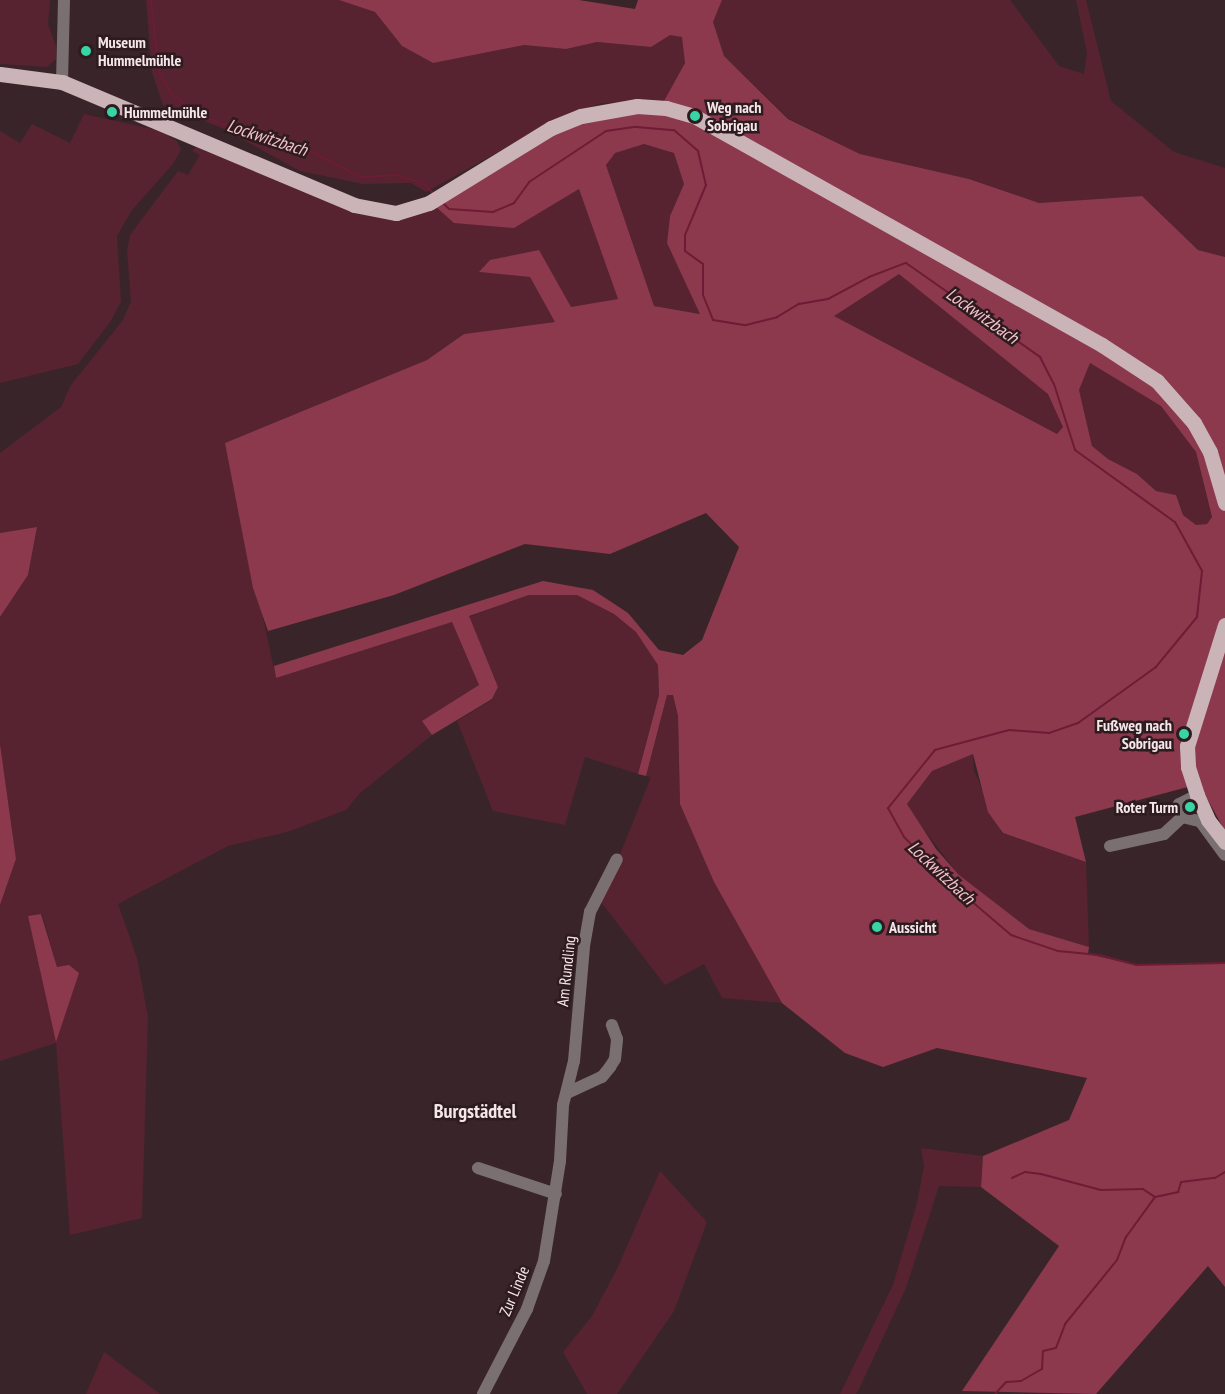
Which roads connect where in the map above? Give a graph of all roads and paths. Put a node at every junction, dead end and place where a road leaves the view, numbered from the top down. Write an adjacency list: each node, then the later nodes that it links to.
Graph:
1 (64, 0): 3 (street)
2 (0, 74): 3 (main road)
3 (62, 82): 4 (main road)
4 (1225, 503)
5 (1225, 625): 6 (main road)
6 (1197, 795): 7 (street); 8 (main road)
7 (1182, 817): 9 (street); 10 (street)
8 (1225, 842)
9 (1110, 846)
10 (1225, 855)
11 (617, 859): 13 (street, Am Rundling)
12 (612, 1025): 13 (street)
13 (565, 1099): 15 (street, Zur Linde)
14 (478, 1168): 15 (street)
15 (556, 1194): 16 (street, Zur Linde)
16 (483, 1394)

